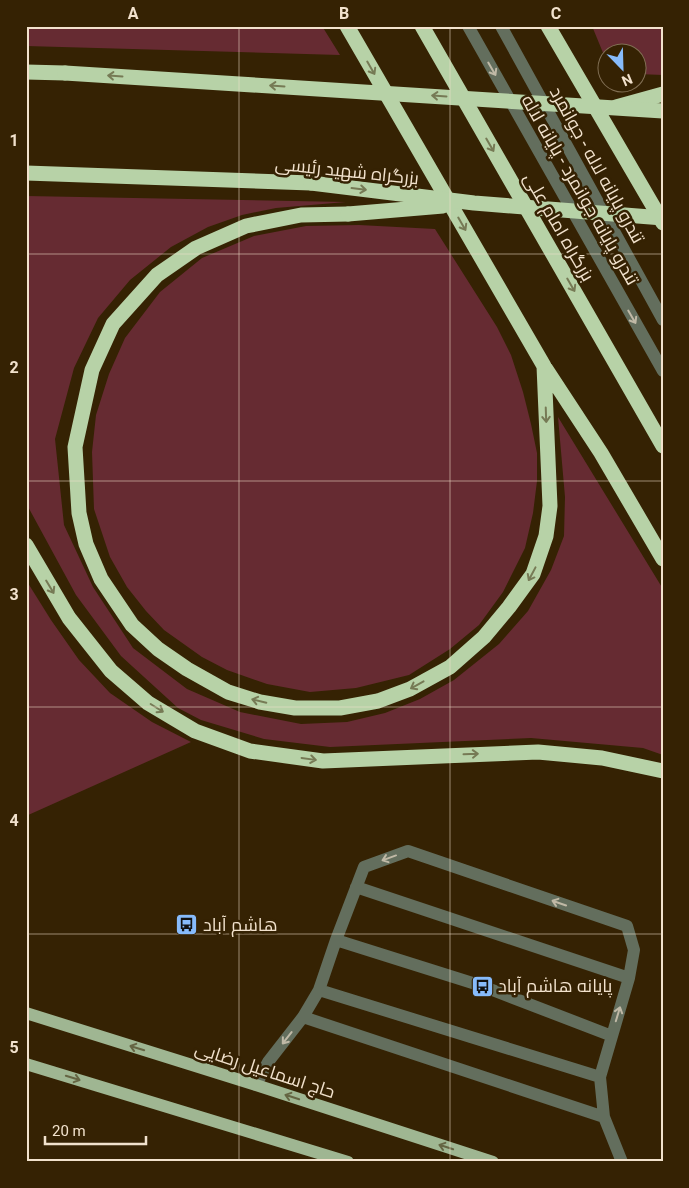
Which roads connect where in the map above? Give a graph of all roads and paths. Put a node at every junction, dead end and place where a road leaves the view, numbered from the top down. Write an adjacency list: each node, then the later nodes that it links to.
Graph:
1 (347, 26): 15 (highway, one-way to 15)
2 (422, 26): 17 (highway, بزرگراه امام علی, one-way to 17)
3 (468, 26): 16 (lane, تندرو پایانه جوانمرد - پایانه لاله, one-way to 16)
4 (501, 26): 14 (lane, تندرو پایانه لاله - جوانمرد)
5 (550, 28): 13 (highway)
6 (26, 72): 8 (highway, one-way to 6, bridge)
7 (663, 94): 8 (highway)
8 (616, 107): 9 (highway, bridge)
9 (663, 111)
10 (26, 173): 11 (highway, بزرگراه شهید رئیسی, one-way to 11, bridge)
11 (474, 203): 12 (highway, بزرگراه شهید رئیسی, bridge); 15 (highway, one-way to 11, bridge)
12 (663, 218)
13 (663, 223)
14 (663, 320)
15 (544, 366): 19 (highway)
16 (663, 371)
17 (663, 446)
18 (26, 545): 20 (highway, one-way to 20)
19 (663, 559)
20 (663, 771)
21 (356, 887): 22 (lane); 23 (lane); 23 (lane, one-way to 21)
22 (336, 940): 24 (lane); 27 (lane)
23 (629, 978): 27 (lane, one-way to 23)
24 (319, 990): 26 (lane); 29 (lane)
25 (26, 1014): 30 (main road, حاج اسماعیل رضایی, one-way to 25)
26 (303, 1017): 30 (lane, one-way to 30); 31 (lane)
27 (612, 1036): 29 (lane)
28 (26, 1064): 32 (main road, one-way to 32)
29 (600, 1077): 31 (lane)
30 (256, 1085): 33 (main road, حاج اسماعیل رضایی, one-way to 30)
31 (604, 1117): 34 (lane)
32 (348, 1162)
33 (493, 1162)
34 (622, 1162)

